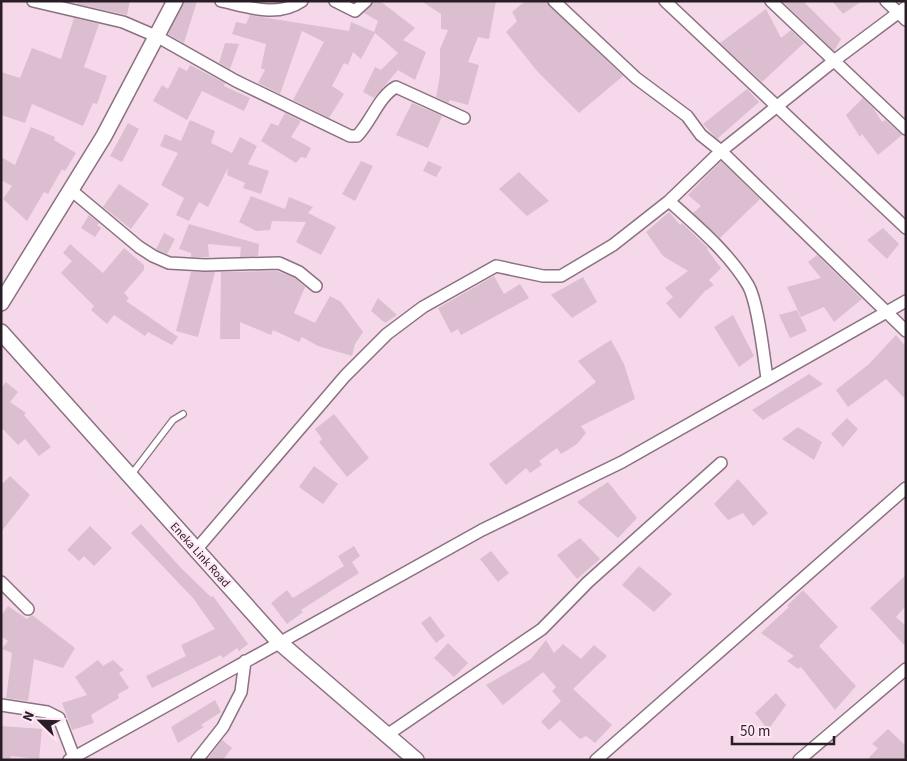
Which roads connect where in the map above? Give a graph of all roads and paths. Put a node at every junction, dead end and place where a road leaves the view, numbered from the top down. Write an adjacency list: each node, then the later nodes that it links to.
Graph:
1 (33, 1): 12 (street)
2 (175, 1): 12 (street)
3 (221, 1): 4 (street)
4 (302, 1)
5 (335, 1): 6 (street)
6 (366, 1)
7 (554, 1): 17 (street)
8 (665, 1): 14 (street)
9 (771, 1): 13 (street)
10 (886, 1): 11 (street)
11 (903, 13): 13 (street)
12 (158, 37): 15 (street); 18 (street)
13 (835, 60): 14 (street); 16 (street)
14 (777, 108): 17 (street); 20 (street)
15 (464, 118)
16 (906, 129)
17 (722, 151): 19 (street); 24 (street)
18 (71, 190): 21 (street); 22 (street)
19 (669, 201): 27 (street); 32 (street)
20 (906, 228)
21 (316, 286)
22 (2, 301)
23 (906, 301): 24 (street)
24 (887, 313): 25 (street); 27 (street)
25 (906, 330)
26 (1, 332): 30 (street, Eneka Link Road)
27 (767, 379): 35 (street)
28 (183, 414): 30 (lane)
29 (720, 463): 39 (street)
30 (129, 476): 32 (street, Eneka Link Road)
31 (906, 488): 43 (street)
32 (195, 551): 35 (street, Eneka Link Road)
33 (1, 582): 34 (street)
34 (28, 609)
35 (279, 642): 36 (street); 39 (street, Eneka Link Road)
36 (245, 662): 40 (street); 41 (street)
37 (906, 670): 44 (street)
38 (1, 706): 40 (street)
39 (388, 735): 42 (street, Eneka Link Road)
40 (72, 758)
41 (197, 760)
42 (416, 760)
43 (596, 760)
44 (799, 760)

